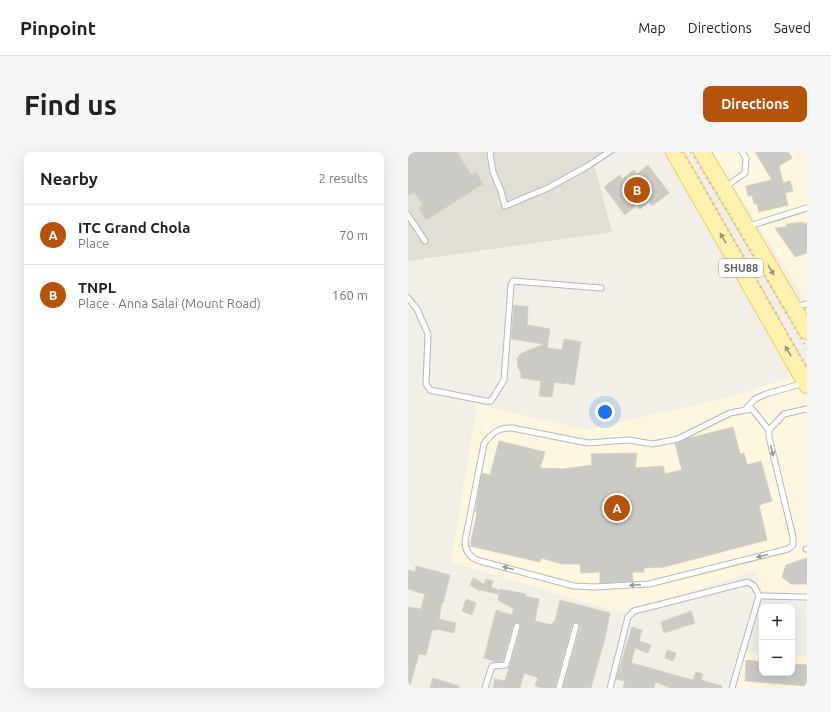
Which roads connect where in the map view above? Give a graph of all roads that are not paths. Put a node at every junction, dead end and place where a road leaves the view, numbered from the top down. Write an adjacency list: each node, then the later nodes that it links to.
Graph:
1 (491, 152): 2 (lane)
2 (609, 152)
3 (674, 152): 15 (main road, SHU88, one-way to 3)
4 (702, 152): 6 (main road, SHU88)
5 (742, 152): 6 (lane)
6 (723, 188): 9 (main road, SHU88)
7 (807, 208): 9 (lane)
8 (408, 215): 10 (lane)
9 (746, 227): 13 (main road, SHU88, one-way to 13)
10 (425, 241)
11 (601, 288): 12 (lane)
12 (408, 298)
13 (800, 306): 14 (main road, SHU88)
14 (807, 331)
15 (806, 384): 16 (lane)
16 (746, 409): 18 (lane); 18 (lane, one-way to 16)
17 (807, 409): 18 (lane)
18 (769, 430)
19 (759, 596): 20 (lane); 25 (lane); 26 (lane)
20 (807, 596)
21 (517, 626): 23 (lane)
22 (576, 626): 24 (lane)
23 (485, 688)
24 (559, 688)
25 (610, 688)
26 (732, 688)

